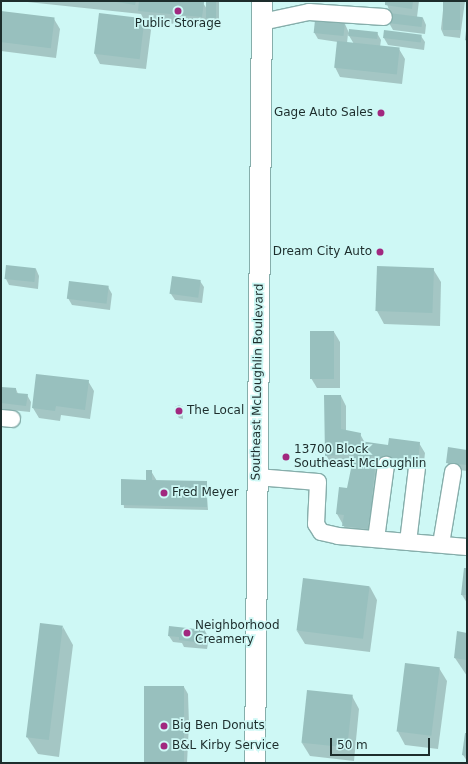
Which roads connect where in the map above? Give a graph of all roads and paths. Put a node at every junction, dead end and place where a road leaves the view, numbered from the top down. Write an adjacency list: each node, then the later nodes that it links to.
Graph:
1 (262, 1): 3 (main road, Southeast McLoughlin Boulevard)
2 (384, 18): 3 (lane)
3 (262, 22): 7 (main road, Southeast McLoughlin Boulevard)
4 (386, 465): 8 (lane)
5 (417, 468): 9 (lane)
6 (453, 472): 10 (lane)
7 (257, 477): 8 (lane); 12 (main road, Southeast McLoughlin Boulevard)
8 (376, 539): 9 (lane)
9 (408, 542): 10 (lane)
10 (441, 544): 11 (lane)
11 (467, 547)
12 (255, 763)

